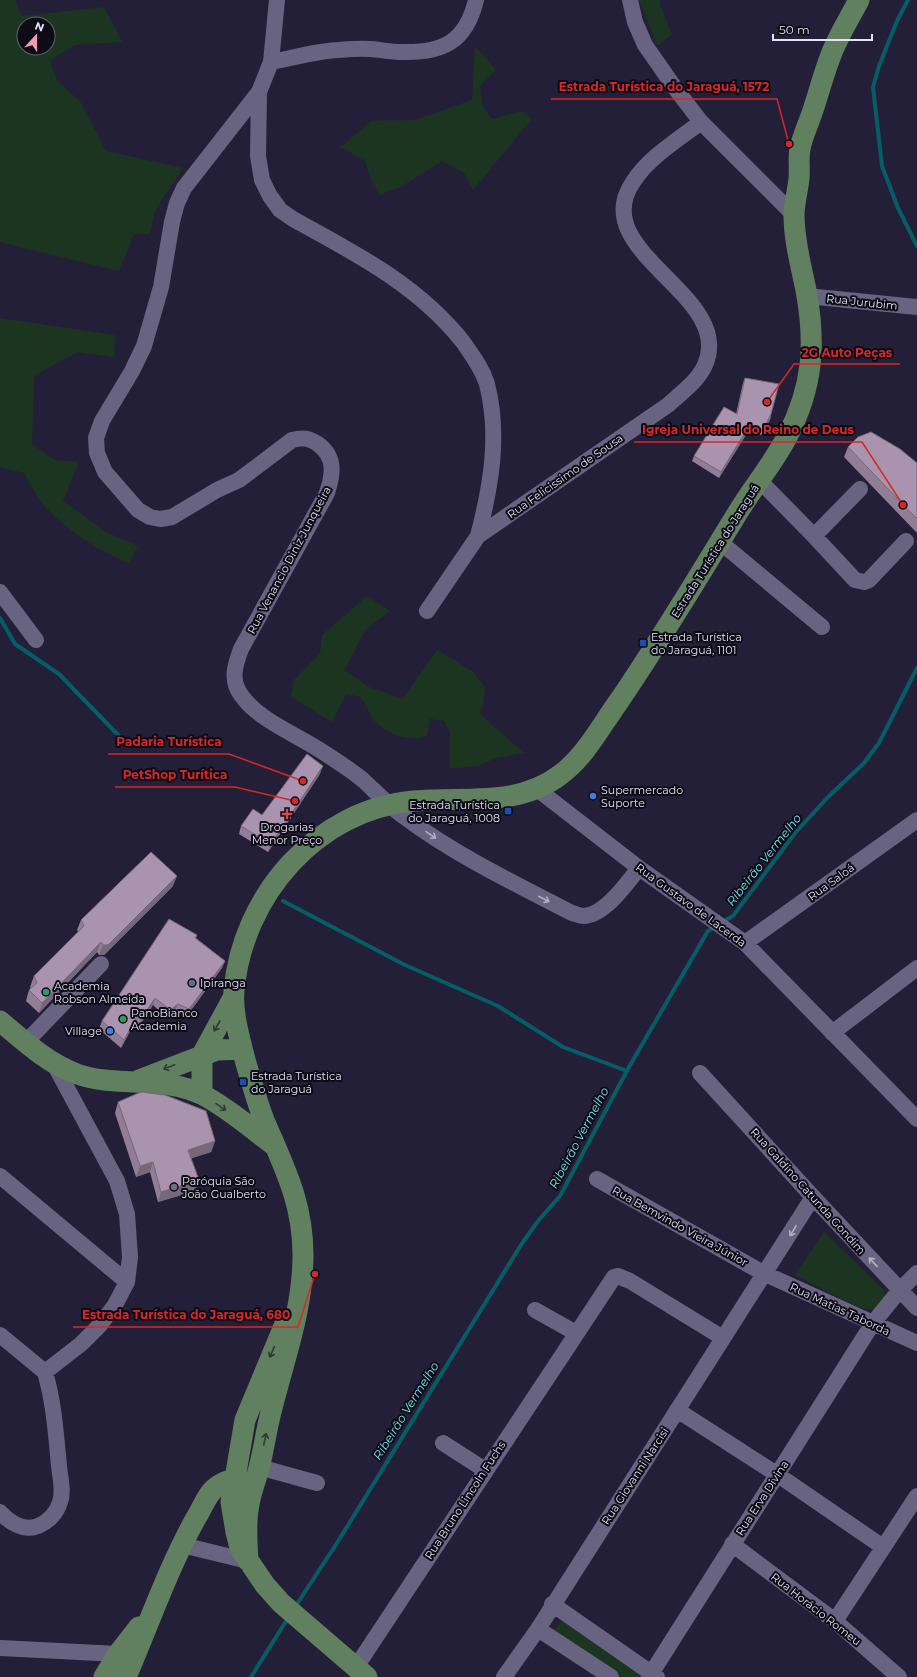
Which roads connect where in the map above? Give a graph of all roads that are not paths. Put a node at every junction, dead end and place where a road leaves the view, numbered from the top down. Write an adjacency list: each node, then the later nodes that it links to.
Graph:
1 (277, 0): 5 (street)
2 (476, 0): 5 (street)
3 (630, 0): 7 (street)
4 (859, 0): 8 (main road, Estrada Turística do Jaraguá)
5 (271, 62): 6 (street)
6 (259, 92): 13 (street); 22 (street, Rua Venancio Diniz Junqueira)
7 (701, 122): 8 (street); 13 (street, Rua Felicissimo de Sousa)
8 (794, 215): 9 (main road, Estrada Turística do Jaraguá)
9 (807, 296): 10 (street, Rua Jurubim); 11 (main road, Estrada Turística do Jaraguá)
10 (915, 307)
11 (759, 480): 14 (street); 16 (main road, Estrada Turística do Jaraguá)
12 (860, 488): 14 (street)
13 (478, 536): 18 (street, Rua Felicissimo de Sousa)
14 (814, 536): 15 (street)
15 (906, 541)
16 (720, 542): 19 (street); 21 (main road, Estrada Turística do Jaraguá)
17 (0, 592): 20 (street)
18 (427, 611)
19 (822, 627)
20 (36, 640)
21 (536, 789): 22 (main road, Estrada Turística do Jaraguá); 24 (street, Rua Gustavo de Lacerda)
22 (388, 803): 24 (street, Rua Venancio Diniz Junqueira, one-way to 24); 28 (main road, Estrada Turística do Jaraguá)
23 (917, 820): 25 (street, Rua Saloá)
24 (639, 868): 25 (street, Rua Gustavo de Lacerda)
25 (741, 939): 30 (street, Rua Gustavo de Lacerda)
26 (101, 964): 31 (street)
27 (917, 968): 30 (street)
28 (233, 998): 32 (main road, Estrada Turística do Jaraguá); 33 (main road, one-way to 33)
29 (0, 1021): 31 (main road)
30 (832, 1034): 39 (street, Rua Gustavo de Lacerda)
31 (26, 1042): 34 (main road)
32 (242, 1049): 33 (main road); 38 (main road, Estrada Turística do Jaraguá)
33 (202, 1055): 36 (main road, one-way to 36); 37 (main road)
34 (54, 1064): 36 (main road); 47 (street)
35 (700, 1073): 44 (street, Rua Galdino Catunda Gondim)
36 (136, 1081): 37 (main road)
37 (202, 1094): 40 (main road, one-way to 40)
38 (262, 1114): 40 (main road); 41 (main road, Estrada Turística do Jaraguá)
39 (917, 1118)
40 (241, 1120): 41 (main road)
41 (277, 1147): 49 (main road, Estrada Turística do Jaraguá)
42 (0, 1176): 47 (street)
43 (597, 1180): 45 (street, Rua Bemvindo Vieira Júnior)
44 (813, 1197): 45 (street, Rua Giovanni Narcisi, one-way to 45); 48 (street, Rua Galdino Catunda Gondim, one-way to 44)
45 (763, 1274): 52 (street, Rua Matias Taborda); 55 (street, Rua Giovanni Narcisi)
46 (917, 1274): 48 (street, Rua Erva Divina)
47 (127, 1282): 57 (street)
48 (899, 1291): 50 (street, Rua Galdino Catunda Gondim); 52 (street, Rua Erva Divina)
49 (301, 1292): 59 (main road, Estrada Turística do Jaraguá, one-way to 59); 61 (main road, Estrada Turística do Jaraguá, one-way to 49)
50 (917, 1308)
51 (535, 1310): 53 (street)
52 (873, 1323): 56 (street, Rua Matias Taborda); 63 (street, Rua Erva Divina)
53 (576, 1333): 55 (street, Rua Bruno Lincoln Fuchs); 62 (street, Rua Bruno Lincoln Fuchs)
54 (0, 1334): 57 (street)
55 (723, 1338): 58 (street, Rua Giovanni Narcisi)
56 (917, 1344)
57 (45, 1372): 69 (street)
58 (676, 1410): 63 (street); 74 (street, Rua Giovanni Narcisi)
59 (245, 1420): 64 (main road, Estrada Turística do Jaraguá); 66 (main road)
60 (443, 1443): 62 (street)
61 (259, 1467): 65 (street); 68 (main road, Estrada Turística do Jaraguá)
62 (485, 1470): 79 (street, Rua Bruno Lincoln Fuchs)
63 (778, 1475): 71 (street, Rua Erva Divina); 72 (street)
64 (234, 1479): 66 (main road); 68 (main road, Estrada Turística do Jaraguá); 68 (main road)
65 (317, 1483)
66 (214, 1490): 70 (main road)
67 (917, 1496): 72 (street)
68 (244, 1501): 70 (main road); 73 (main road)
69 (0, 1512)
70 (184, 1540): 73 (street); 78 (main road)
71 (732, 1544): 75 (street, Rua Horácio Romeu); 80 (street, Rua Erva Divina)
72 (883, 1547): 75 (street)
73 (248, 1561): 79 (main road)
74 (552, 1604): 76 (street, Rua Giovanni Narcisi); 80 (street)
75 (835, 1621): 84 (street, Rua Horácio Romeu)
76 (538, 1629): 82 (street, Rua Giovanni Narcisi); 83 (street)
77 (0, 1648): 78 (street)
78 (126, 1663): 81 (main road)
79 (361, 1672)
80 (652, 1676)
81 (104, 1677)
82 (504, 1677)
83 (611, 1677)
84 (899, 1677)

